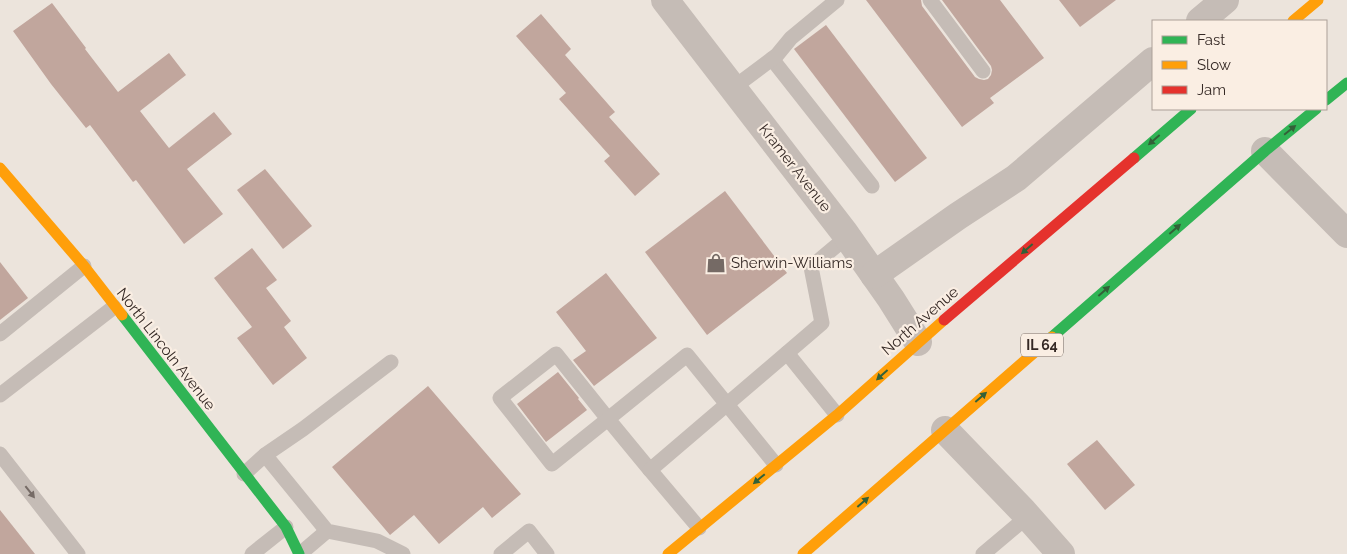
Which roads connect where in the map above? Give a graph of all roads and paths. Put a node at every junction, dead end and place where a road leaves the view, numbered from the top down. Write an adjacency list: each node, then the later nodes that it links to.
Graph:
1 (665, 0): 12 (street, Kramer Avenue)
2 (837, 0): 8 (lane)
3 (930, 0): 10 (lane)
4 (1225, 0): 6 (street)
5 (1318, 0): 7 (main road)
6 (1201, 20)
7 (1294, 20)
8 (772, 59): 12 (lane); 18 (lane)
9 (1152, 62): 22 (street)
10 (982, 71)
11 (1347, 83): 13 (main road)
12 (733, 88): 20 (street, Kramer Avenue)
13 (1327, 99)
14 (1190, 110): 25 (main road, North Avenue, one-way to 25)
15 (1315, 110): 16 (main road, IL 64, one-way to 15)
16 (1265, 150): 19 (street); 32 (main road, IL 64, one-way to 16)
17 (0, 168): 21 (main road, North Lincoln Avenue)
18 (872, 186)
19 (1347, 234)
20 (848, 236): 22 (street, Kramer Avenue); 26 (lane)
21 (84, 266): 23 (main road, North Lincoln Avenue); 24 (lane)
22 (874, 275): 25 (street, Kramer Avenue)
23 (114, 307): 28 (lane); 37 (main road, North Lincoln Avenue)
24 (0, 334)
25 (918, 342): 30 (main road, North Avenue, one-way to 30)
26 (787, 353): 29 (lane); 30 (lane)
27 (391, 362): 34 (lane)
28 (0, 395)
29 (727, 404): 31 (lane); 35 (lane); 36 (lane)
30 (837, 415): 35 (main road, North Avenue)
31 (608, 419): 31 (lane); 36 (lane)
32 (945, 430): 38 (street); 50 (main road, IL 64, one-way to 32)
33 (0, 454): 43 (lane, one-way to 43)
34 (265, 456): 37 (lane); 41 (lane)
35 (776, 465): 40 (main road, North Avenue, one-way to 40)
36 (650, 470): 40 (lane)
37 (244, 474): 39 (main road, North Lincoln Avenue)
38 (1028, 516): 42 (lane); 51 (street)
39 (286, 527): 44 (lane); 45 (main road, North Lincoln Avenue)
40 (699, 528): 49 (main road, North Avenue)
41 (327, 532): 45 (lane); 46 (lane)
42 (987, 553)
43 (78, 554)
44 (252, 554)
45 (300, 554)
46 (403, 554)
47 (501, 554): 48 (lane)
48 (548, 554)
49 (668, 554)
50 (803, 554)
51 (1061, 554)

